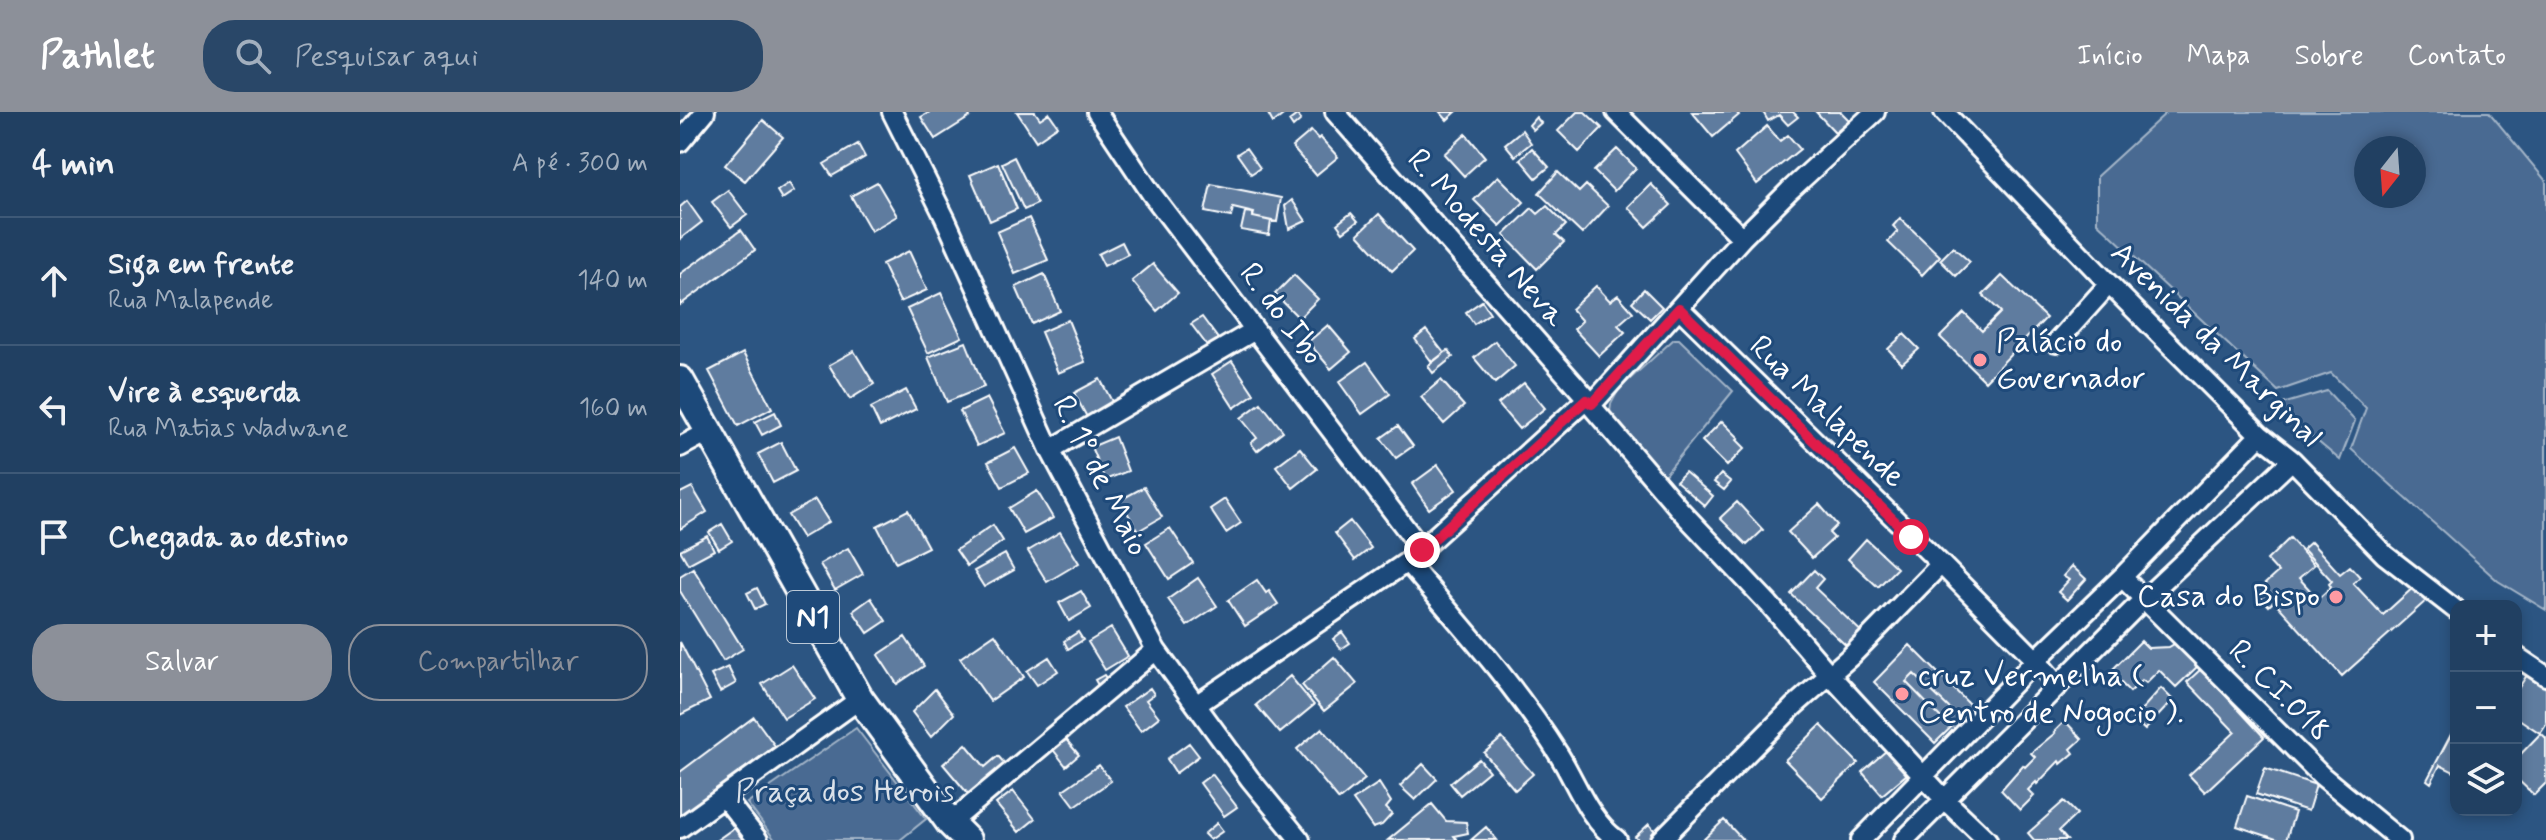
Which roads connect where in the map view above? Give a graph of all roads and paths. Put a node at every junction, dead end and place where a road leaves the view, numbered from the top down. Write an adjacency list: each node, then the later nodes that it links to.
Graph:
1 (705, 112): 8 (street)
2 (892, 112): 19 (street, R. 1º de Maio)
3 (1097, 112): 12 (street, R. do Ibo)
4 (1335, 112): 15 (street, R. Modesta Neva)
5 (1616, 112): 9 (street)
6 (1875, 112): 9 (street)
7 (1944, 112): 10 (street, Avenida da Marginal)
8 (680, 142)
9 (1742, 238): 11 (street)
10 (2109, 284): 13 (street); 17 (street, Avenida da Marginal)
11 (1679, 308): 15 (street); 22 (street, Rua Malapende)
12 (1255, 330): 19 (street); 21 (street, R. do Ibo)
13 (2056, 343)
14 (680, 380): 16 (highway, N1)
15 (1589, 402): 21 (street); 29 (street, R. Modesta Neva)
16 (708, 432): 18 (street); 32 (highway, N1)
17 (2260, 435): 20 (street, Avenida da Marginal); 23 (street)
18 (680, 447)
19 (1050, 450): 26 (street, R. 1º de Maio)
20 (2292, 460): 24 (street); 25 (street, Avenida da Marginal)
21 (1414, 556): 33 (street); 41 (street, R. do Ibo)
22 (1941, 564): 27 (street, Rua Malapende); 29 (street)
23 (2122, 577): 24 (street, R. CI.018); 27 (street)
24 (2144, 599): 31 (street); 46 (street, R. CI.018)
25 (2450, 605)
26 (1156, 650): 33 (street, R. 1º de Maio); 38 (street)
27 (2036, 660): 31 (street, Rua Malapende); 34 (street)
28 (2522, 660): 30 (street)
29 (1829, 674): 34 (street, R. Modesta Neva); 42 (street)
30 (2546, 676)
31 (2058, 686): 36 (street)
32 (860, 699): 35 (street); 38 (highway, N1)
33 (1196, 705): 40 (street, R. 1º de Maio)
34 (1924, 775): 36 (street, R. Modesta Neva); 43 (street)
35 (724, 797): 37 (street); 39 (street)
36 (1945, 800): 44 (street); 45 (street, R. Modesta Neva)
37 (680, 828)
38 (959, 832)
39 (758, 840)
40 (1300, 840)
41 (1617, 840)
42 (1661, 840)
43 (1861, 840)
44 (1904, 840)
45 (1987, 840)
46 (2400, 840)

